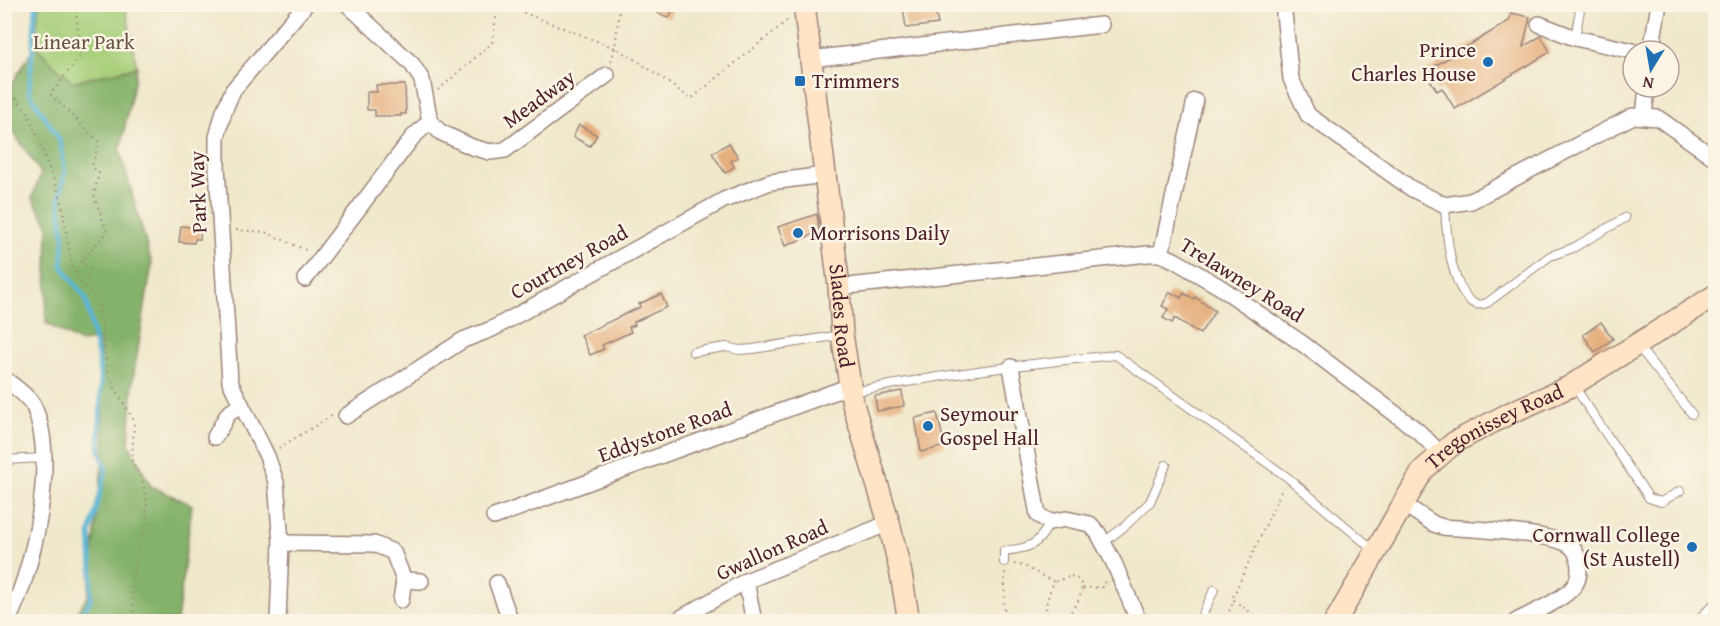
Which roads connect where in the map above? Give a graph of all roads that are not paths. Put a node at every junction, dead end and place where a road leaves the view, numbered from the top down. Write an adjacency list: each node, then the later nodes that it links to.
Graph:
1 (306, 4): 33 (street, Park Way)
2 (347, 4): 17 (street)
3 (1283, 4): 20 (street)
4 (1581, 4): 9 (lane)
5 (1659, 4): 10 (street)
6 (804, 7): 12 (street, Slades Road)
7 (1539, 24): 9 (street)
8 (1101, 25): 12 (street)
9 (1575, 38): 11 (street)
10 (1653, 39)
11 (1621, 48)
12 (810, 59): 19 (street, Slades Road)
13 (607, 75): 17 (street, Meadway)
14 (1646, 99): 16 (street)
15 (1195, 101): 22 (street)
16 (1644, 116): 18 (street); 20 (street)
17 (430, 121): 23 (street)
18 (1716, 159)
19 (825, 175): 24 (street, Slades Road); 35 (street, Courtney Road)
20 (1444, 205): 21 (lane)
21 (1625, 218)
22 (1161, 254): 24 (street, Trelawney Road); 37 (street, Trelawney Road)
23 (305, 279)
24 (839, 287): 26 (street, Slades Road)
25 (1716, 295): 27 (street, Tregonissey Road)
26 (842, 334): 28 (lane); 32 (street, Slades Road)
27 (1636, 344): 31 (street, Tregonissey Road); 34 (lane)
28 (693, 352)
29 (1011, 367): 32 (lane); 44 (street); 48 (lane)
30 (4, 378): 38 (street)
31 (1573, 385): 37 (street, Tregonissey Road); 41 (lane)
32 (850, 389): 43 (street, Eddystone Road); 45 (street, Slades Road)
33 (241, 405): 36 (street); 46 (street, Park Way)
34 (1692, 414)
35 (346, 416)
36 (215, 437)
37 (1440, 453): 42 (street, Tregonissey Road)
38 (43, 458): 39 (lane); 58 (street)
39 (4, 460)
40 (1166, 465): 47 (lane)
41 (1680, 491)
42 (1403, 504): 48 (street, Tregonissey Road); 66 (street)
43 (494, 517)
44 (1050, 522): 47 (street); 49 (lane)
45 (889, 523): 52 (street, Gwallon Road); 63 (street, Slades Road)
46 (281, 543): 50 (street); 59 (street, Park Way)
47 (1103, 543): 57 (street)
48 (1376, 551): 65 (street, Tregonissey Road)
49 (1004, 562)
50 (404, 580): 51 (street); 55 (street)
51 (421, 581)
52 (746, 581): 61 (street, Gwallon Road); 62 (street)
53 (497, 583): 60 (street)
54 (1214, 590): 64 (lane)
55 (401, 600)
56 (1716, 602): 67 (lane)
57 (1136, 620)
58 (7, 621)
59 (278, 621)
60 (511, 621)
61 (674, 621)
62 (754, 621)
63 (909, 621)
64 (1199, 621)
65 (1335, 621)
66 (1515, 621)
67 (1696, 621)

